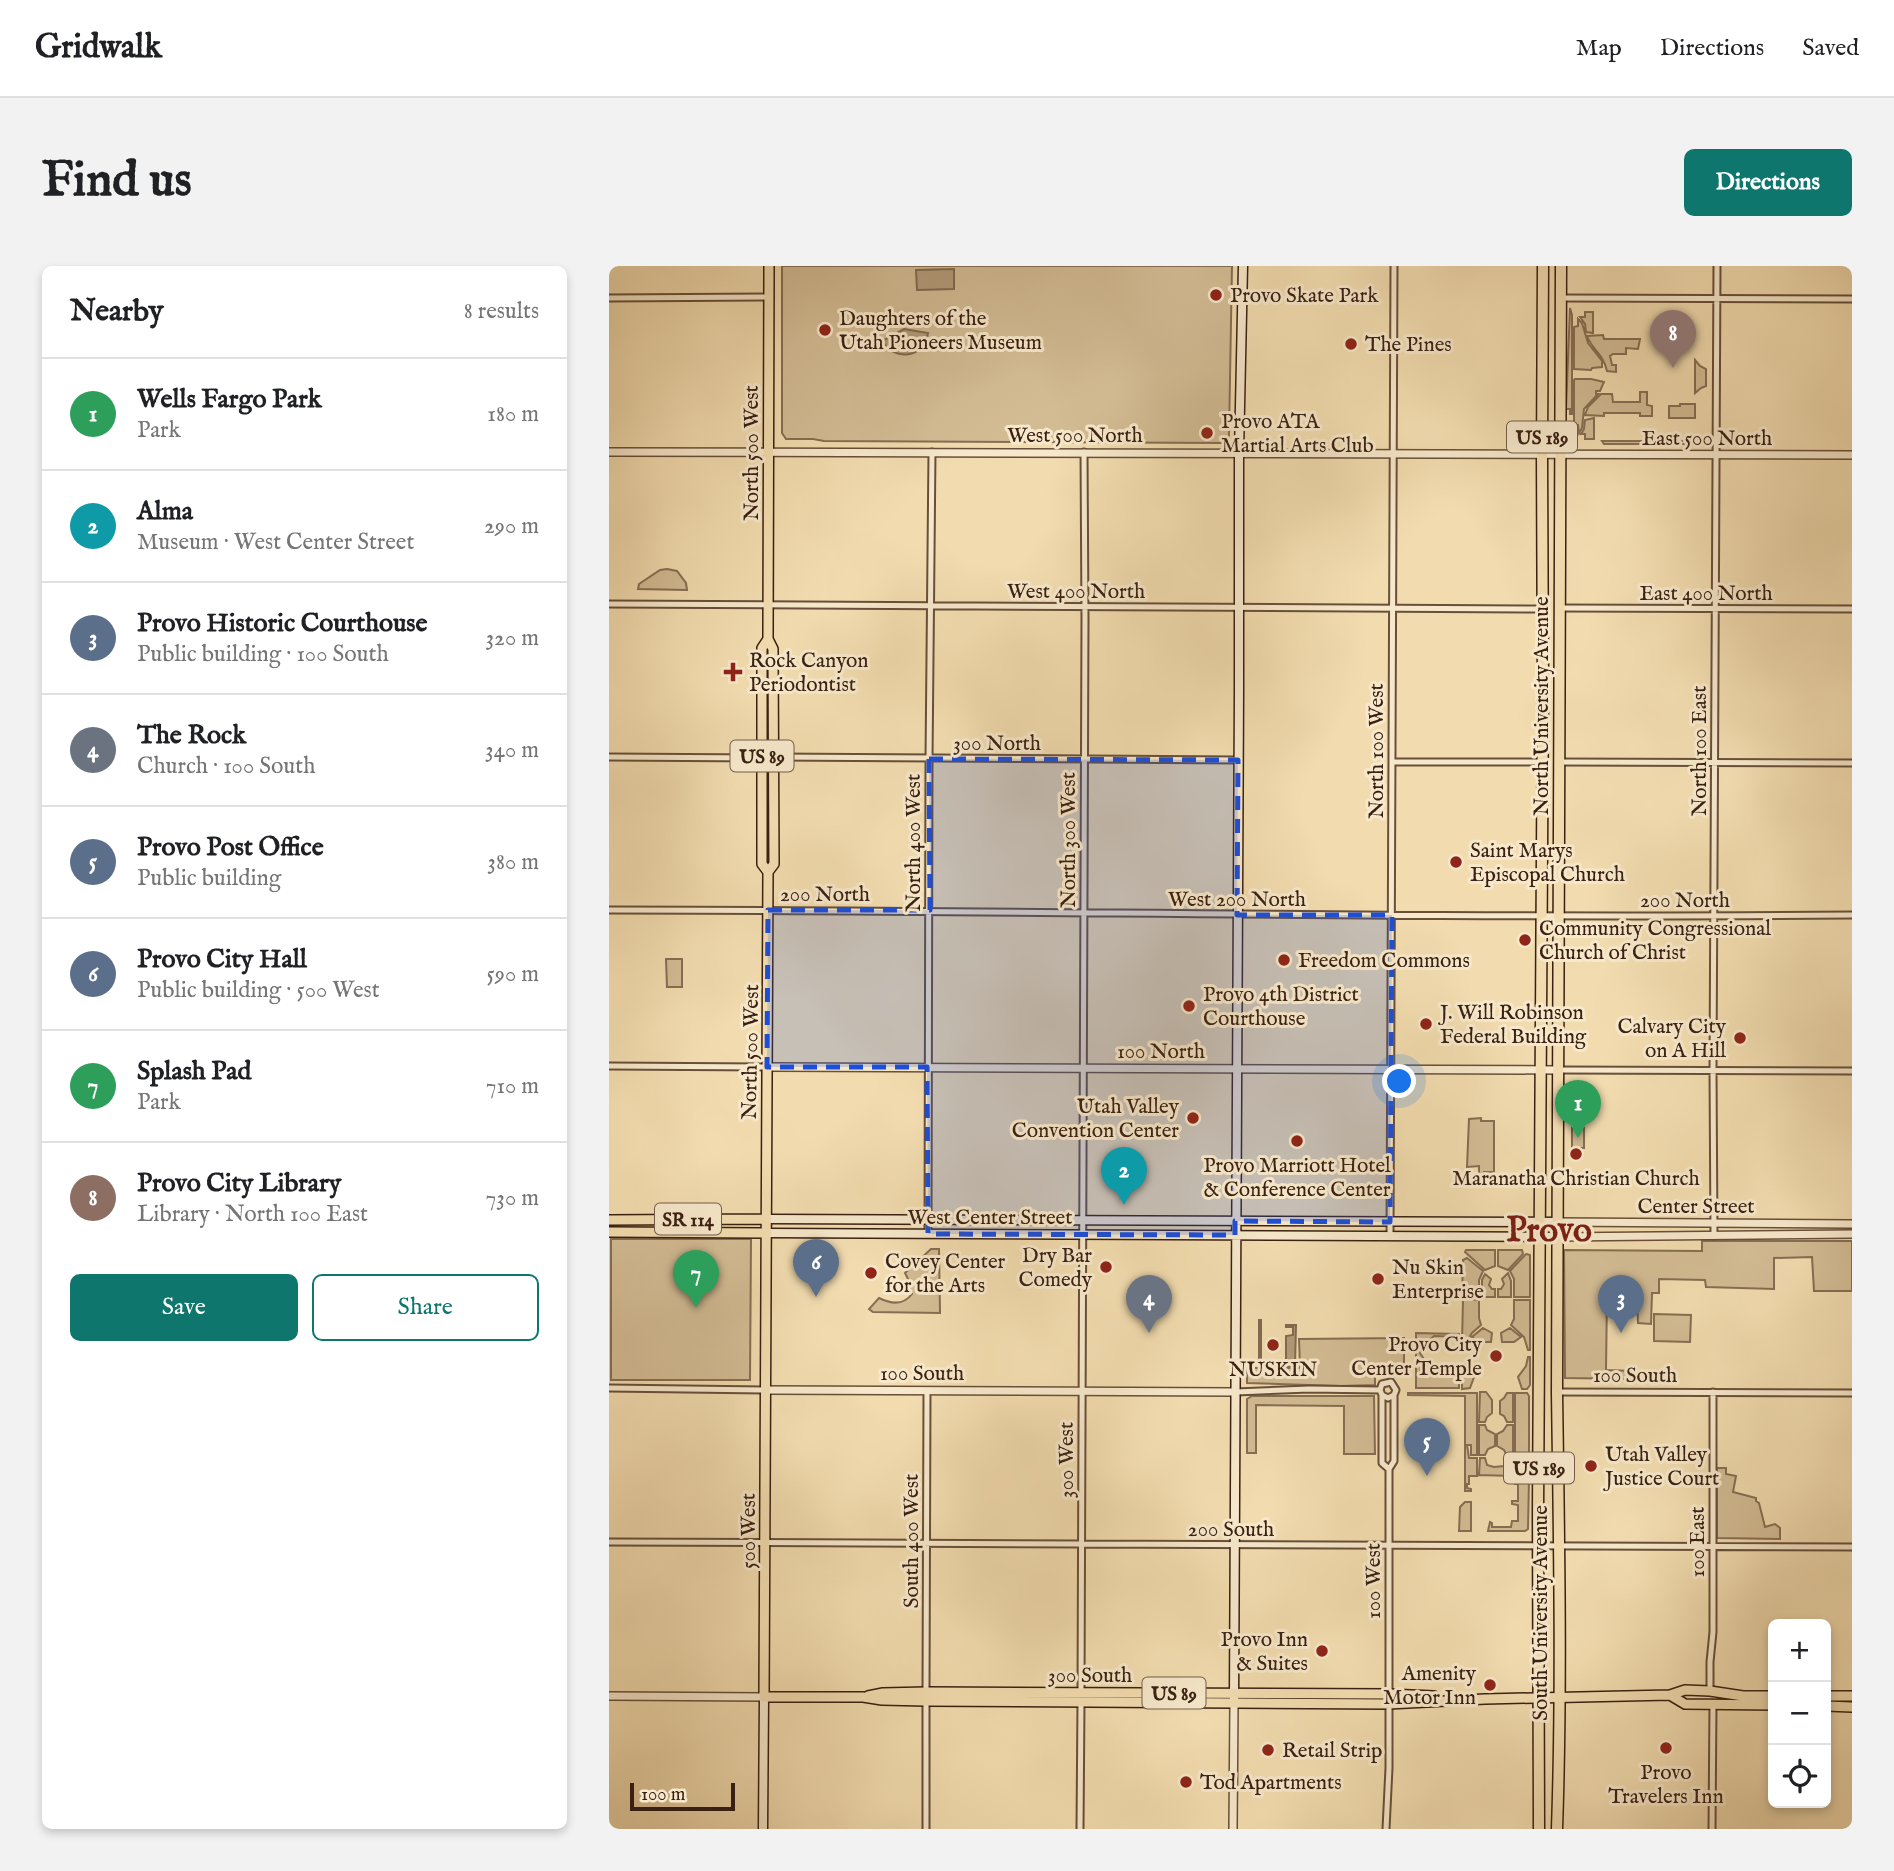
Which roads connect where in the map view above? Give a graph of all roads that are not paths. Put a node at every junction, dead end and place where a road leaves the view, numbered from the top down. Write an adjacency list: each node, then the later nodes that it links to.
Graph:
1 (769, 266): 7 (main road, North 500 West / US 89)
2 (1243, 266): 16 (main road)
3 (1394, 266): 17 (street, North 100 West)
4 (1543, 266): 18 (highway, North University Avenue / US 189)
5 (1561, 266): 9 (highway, North University Avenue / US 189)
6 (1717, 266): 10 (street, North 100 East)
7 (770, 297): 8 (street); 13 (main road, North 500 West / US 89)
8 (609, 298)
9 (1561, 298): 10 (street); 19 (highway, North University Avenue / US 189)
10 (1717, 298): 11 (street); 21 (street, North 100 East)
11 (1852, 299)
12 (609, 452): 13 (street, West 500 North)
13 (768, 452): 14 (street, West 500 North); 23 (main road, North 500 West / US 89)
14 (932, 452): 15 (street, West 500 North); 24 (street, North 400 West)
15 (1084, 452): 16 (street, West 500 North); 25 (street, North 300 West)
16 (1239, 453): 17 (street, West 500 North); 26 (main road)
17 (1393, 453): 18 (street, West 500 North); 27 (street, North 100 West)
18 (1542, 455): 19 (street, East 500 North); 29 (highway, North University Avenue / US 189)
19 (1561, 455): 21 (street, East 500 North); 28 (highway, North University Avenue / US 189)
20 (1852, 455): 21 (street, East 500 North)
21 (1716, 456): 31 (street, North 100 East)
22 (609, 604): 23 (street, West 400 North)
23 (768, 605): 24 (street, West 400 North); 32 (main road, North 500 West / US 89)
24 (932, 606): 25 (street, West 400 North); 37 (street, North 400 West)
25 (1085, 607): 26 (street, West 400 North); 36 (street, North 300 West)
26 (1239, 608): 27 (street, West 400 North); 38 (main road)
27 (1392, 608): 29 (street, West 400 North); 39 (street, North 100 West)
28 (1559, 608): 31 (street, East 400 North); 41 (highway, North University Avenue / US 189)
29 (1543, 609): 40 (highway, North University Avenue / US 189)
30 (1852, 609): 31 (street, East 400 North)
31 (1716, 610): 42 (street, North 100 East)
32 (768, 639): 34 (main road, North 500 West / US 89); 35 (main road, North 500 West / US 89)
33 (609, 757): 35 (street)
34 (774, 757): 37 (street, 300 North); 44 (main road, North 500 West / US 89)
35 (762, 758): 44 (main road, North 500 West / US 89)
36 (1084, 758): 37 (street, 300 North); 38 (street, 300 North); 48 (street, North 300 West)
37 (929, 759): 47 (street, North 400 West)
38 (1238, 760): 49 (main road)
39 (1392, 762): 40 (street); 50 (street, North 100 West)
40 (1541, 762): 51 (highway, North University Avenue / US 189)
41 (1560, 762): 42 (street); 52 (highway, North University Avenue / US 189)
42 (1715, 762): 43 (street); 54 (street, North 100 East)
43 (1852, 763)
44 (768, 872): 46 (main road, North 500 West / US 89)
45 (609, 910): 46 (street, 200 North)
46 (768, 910): 47 (street, 200 North); 56 (main road, North 500 West / US 89)
47 (929, 910): 48 (street, 200 North); 57 (street, North 400 West)
48 (1083, 912): 49 (street, West 200 North); 58 (street, North 300 West)
49 (1237, 915): 50 (street, West 200 North); 59 (main road)
50 (1392, 915): 51 (street, 200 North); 60 (street, North 100 West)
51 (1541, 915): 52 (street, 200 North); 61 (highway, North University Avenue / US 189)
52 (1560, 915): 54 (street, 200 North); 62 (highway, North University Avenue / US 189)
53 (1852, 915): 54 (street, 200 North)
54 (1714, 916): 63 (street, North 100 East)
55 (609, 1066): 56 (street, 100 North)
56 (767, 1067): 57 (street, 100 North); 65 (main road, North 500 West / US 89)
57 (927, 1067): 58 (street, 100 North); 67 (street, North 400 West)
58 (1083, 1068): 59 (street, 100 North); 72 (street, North 300 West)
59 (1236, 1068): 60 (street, 100 North); 68 (main road)
60 (1391, 1069): 61 (street, 100 North); 69 (street, North 100 West)
61 (1540, 1069): 62 (street, 100 North); 73 (highway, North University Avenue / US 189)
62 (1559, 1070): 63 (street, 100 North); 74 (highway, North University Avenue / US 189)
63 (1713, 1070): 64 (street, 100 North); 70 (street, North 100 East)
64 (1852, 1071)
65 (767, 1219): 66 (main road, West Center Street / SR 114); 67 (main road, West Center Street); 76 (main road, North 500 West / US 89)
66 (609, 1220)
67 (928, 1220): 72 (main road, West Center Street); 77 (street, North 400 West)
68 (1235, 1221): 69 (main road, West Center Street); 72 (main road, West Center Street); 79 (main road)
69 (1390, 1222): 73 (main road, West Center Street); 80 (street, North 100 West)
70 (1714, 1223): 71 (street, Center Street); 74 (street, Center Street); 81 (street, North 100 East)
71 (1852, 1224)
72 (1082, 1228): 77 (main road, West Center Street); 79 (main road, West Center Street); 85 (street, 300 West)
73 (1540, 1230): 74 (main road, Center Street); 74 (main road, Center Street); 80 (main road, West Center Street); 99 (highway, South University Avenue / US 189)
74 (1558, 1230): 81 (street, Center Street); 88 (highway, South University Avenue / US 189)
75 (609, 1232): 76 (main road, West Center Street / SR 114)
76 (767, 1233): 77 (main road, West Center Street); 83 (main road, 500 West / US 89)
77 (928, 1234)
78 (1852, 1234): 81 (street, Center Street)
79 (1235, 1235): 80 (main road, West Center Street); 86 (main road)
80 (1390, 1236)
81 (1714, 1236)
82 (609, 1388): 83 (street, 100 South)
83 (766, 1390): 84 (street, 100 South); 94 (main road, 500 West / US 89)
84 (927, 1391): 85 (street, 100 South); 95 (street, South 400 West)
85 (1082, 1391): 86 (street, 100 South); 96 (street, 300 West)
86 (1236, 1392): 87 (street); 97 (main road)
87 (1381, 1392): 91 (street); 91 (street); 92 (street)
88 (1557, 1392): 89 (street, 100 South); 100 (highway, South University Avenue / US 189)
89 (1713, 1392): 90 (street, 100 South); 101 (street, 100 East)
90 (1852, 1393)
91 (1394, 1395): 92 (street)
92 (1389, 1469): 98 (street, 100 West)
93 (609, 1542): 94 (street, 200 South)
94 (765, 1543): 95 (street, 200 South); 109 (main road, 500 West / US 89)
95 (927, 1544): 96 (street, 200 South); 110 (street, South 400 West)
96 (1081, 1544): 97 (street, 200 South); 111 (street, 300 West)
97 (1235, 1545): 98 (street, 200 South); 112 (main road)
98 (1389, 1545): 99 (street, 200 South); 114 (street, 100 West)
99 (1538, 1546): 100 (street, 200 South); 115 (highway, South University Avenue / US 189)
100 (1560, 1546): 101 (street, 200 South); 113 (highway, South University Avenue / US 189)
101 (1713, 1547): 102 (street, 200 South); 103 (street, 100 East)
102 (1852, 1547)
103 (1710, 1691): 104 (main road, 300 South / US 89); 106 (main road, 300 South / US 89)
104 (1669, 1695): 113 (main road, 300 South / US 89); 116 (main road, 300 South / US 89)
105 (609, 1696): 109 (street, 300 South)
106 (1768, 1696)
107 (1831, 1696): 108 (main road)
108 (1852, 1696)
109 (764, 1697): 110 (main road, 300 South / US 89); 120 (main road, 500 West)
110 (926, 1697): 111 (main road, 300 South / US 89); 121 (street, South 400 West)
111 (1081, 1698): 112 (main road, 300 South / US 89); 122 (street, 300 West)
112 (1234, 1698): 114 (main road, 300 South / US 89); 123 (street)
113 (1560, 1698): 115 (main road, 300 South / US 89); 126 (highway, South University Avenue / US 189)
114 (1389, 1699): 115 (main road, 300 South / US 89); 124 (street, 100 West)
115 (1538, 1699): 125 (highway, South University Avenue / US 189)
116 (1713, 1704): 117 (main road, 300 South / US 89); 127 (street)
117 (1768, 1705)
118 (1831, 1706): 119 (main road)
119 (1852, 1707)
120 (763, 1829)
121 (926, 1829)
122 (1080, 1829)
123 (1233, 1829)
124 (1386, 1829)
125 (1539, 1829)
126 (1557, 1829)
127 (1712, 1829)

